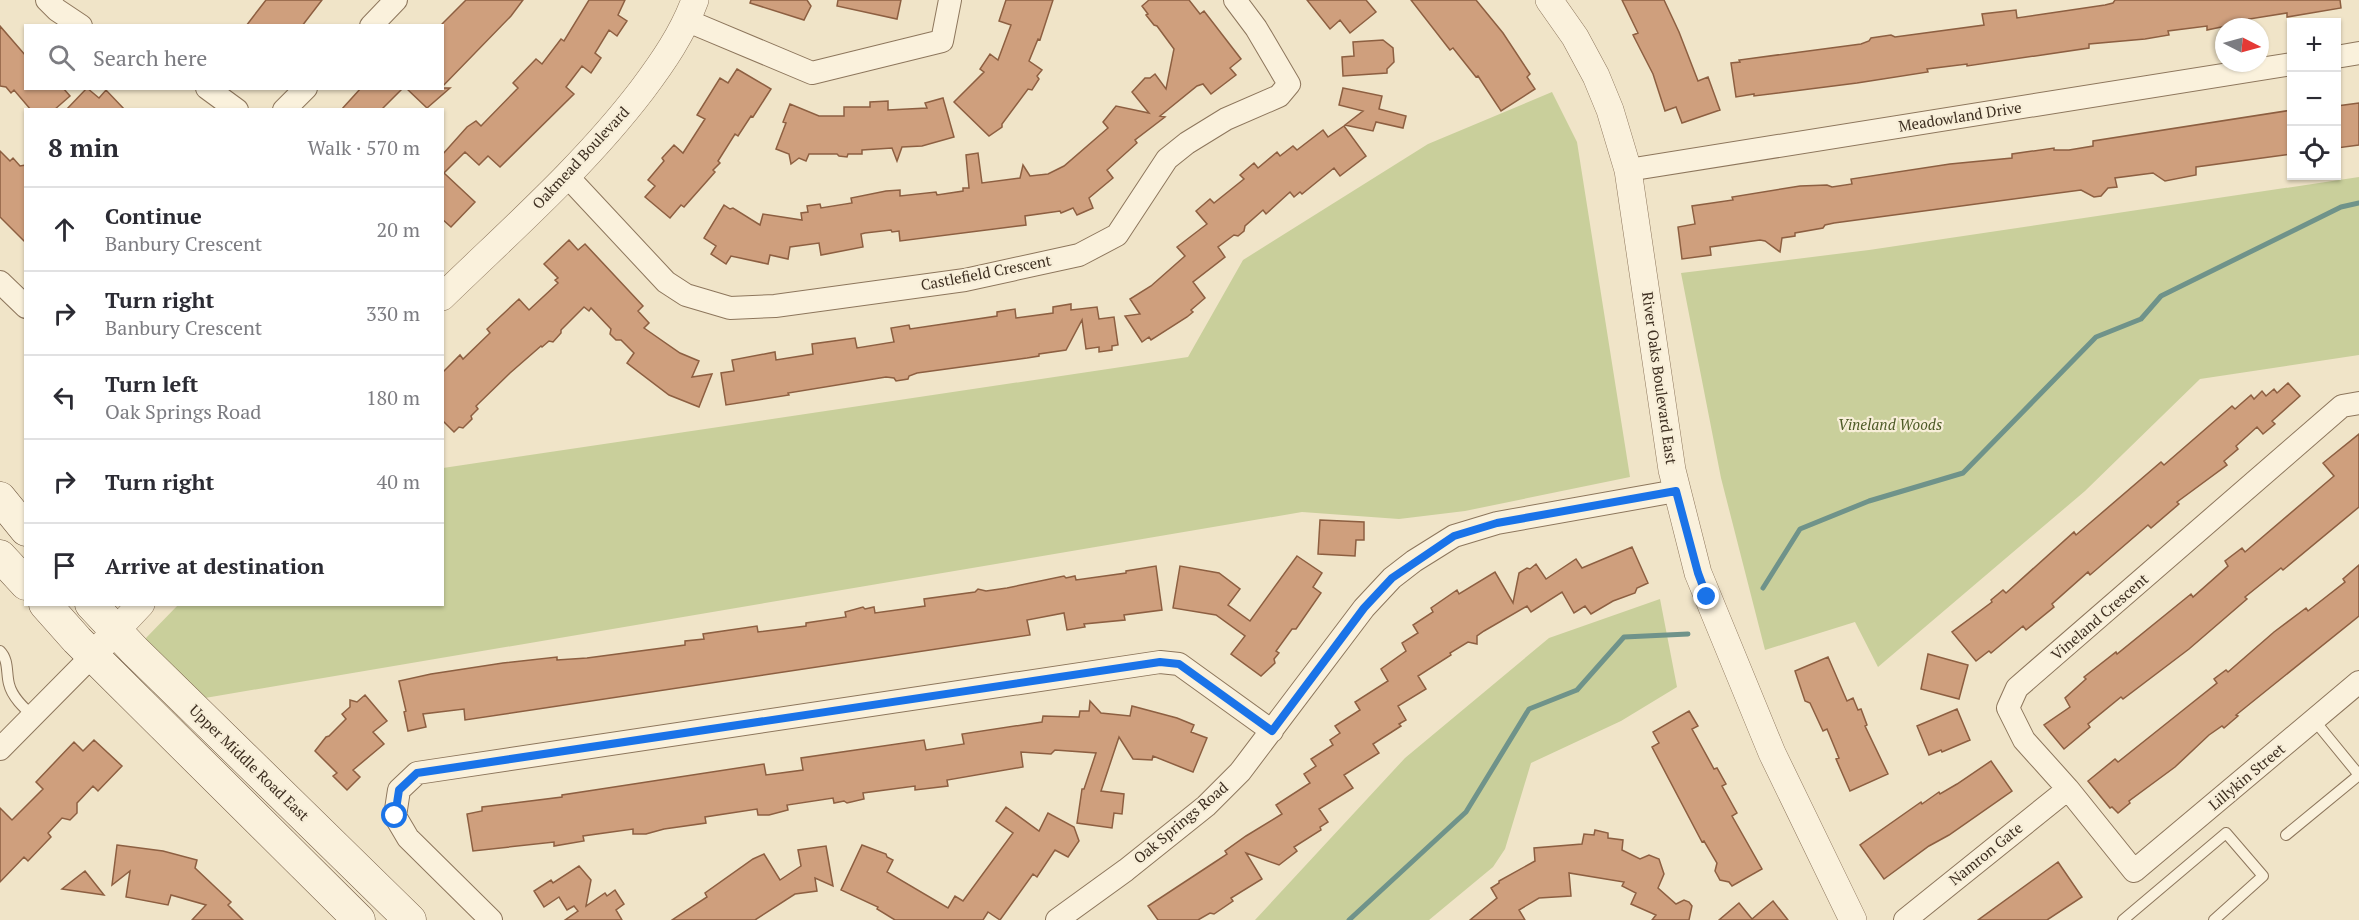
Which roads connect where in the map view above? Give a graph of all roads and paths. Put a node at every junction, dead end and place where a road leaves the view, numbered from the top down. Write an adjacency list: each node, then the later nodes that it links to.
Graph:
1 (47, 0): 7 (street)
2 (396, 0): 8 (street)
3 (950, 0): 6 (street)
4 (1235, 0): 17 (street, Castlefield Crescent)
5 (1549, 0): 16 (street, River Oaks Boulevard East)
6 (691, 10): 17 (street, Oakmead Boulevard)
7 (78, 24)
8 (373, 24)
9 (2359, 53): 10 (street)
10 (2341, 56)
11 (2287, 65): 16 (street, Meadowland Drive)
12 (210, 90): 14 (street)
13 (304, 90): 15 (street)
14 (234, 108)
15 (286, 108)
16 (1628, 170): 22 (street, River Oaks Boulevard East)
17 (567, 176): 19 (street, Oakmead Boulevard)
18 (0, 282): 20 (street)
19 (444, 295)
20 (24, 305)
21 (2359, 402): 38 (street, Vineland Crescent)
22 (1676, 491): 36 (street, Oak Springs Road); 45 (street, River Oaks Boulevard East)
23 (0, 498): 24 (main road)
24 (24, 528)
25 (0, 556): 26 (main road)
26 (24, 582)
27 (47, 606): 32 (main road)
28 (93, 606): 30 (main road, Upper Middle Road East)
29 (139, 606): 30 (street)
30 (117, 632): 32 (street); 42 (main road, Upper Middle Road East)
31 (0, 651): 34 (lane)
32 (93, 655): 34 (street); 41 (main road)
33 (2359, 682): 35 (street, Lillykin Street)
34 (33, 716): 37 (street)
35 (2314, 720): 39 (lane); 40 (street, Lillykin Street)
36 (1272, 731): 43 (street); 44 (street, Oak Springs Road)
37 (0, 749)
38 (2068, 789): 40 (street, Vineland Crescent); 46 (street, Namron Gate)
39 (2286, 835)
40 (2134, 871)
41 (359, 920)
42 (410, 920)
43 (491, 920)
44 (1057, 920)
45 (1853, 920)
46 (1905, 920)
47 (2123, 920): 48 (lane)
48 (2214, 920)

